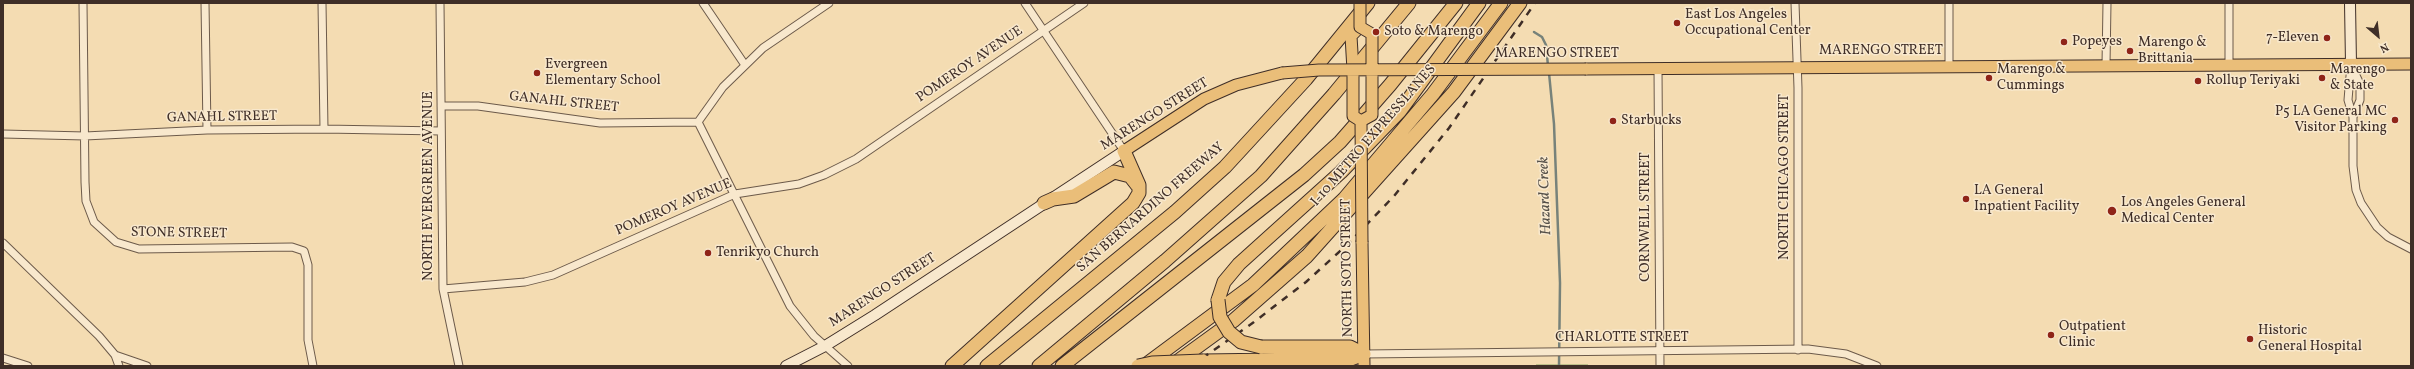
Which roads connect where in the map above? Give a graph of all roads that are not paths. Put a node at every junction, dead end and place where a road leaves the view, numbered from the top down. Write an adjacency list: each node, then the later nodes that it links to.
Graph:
1 (83, 3): 41 (street, STONE STREET)
2 (205, 3): 38 (street)
3 (322, 3): 37 (street)
4 (440, 3): 33 (street, NORTH EVERGREEN AVENUE)
5 (703, 3): 25 (street)
6 (829, 3): 25 (street)
7 (1025, 3): 22 (street)
8 (1084, 3): 22 (street, POMEROY AVENUE)
9 (1360, 3): 21 (main road, bridge)
10 (1368, 3): 63 (highway, SAN BERNARDINO FREEWAY)
11 (1409, 3): 64 (highway)
12 (1456, 3): 65 (highway)
13 (1479, 3): 54 (highway, bridge)
14 (1501, 3): 67 (highway, I-10 METRO EXPRESSLANES)
15 (1520, 3): 68 (highway)
16 (1795, 3): 29 (street, NORTH CHICAGO STREET)
17 (1950, 3): 28 (street)
18 (2107, 3): 26 (street)
19 (2229, 3): 27 (street)
20 (2350, 3): 23 (main road)
21 (1360, 27): 31 (main road); 32 (main road, bridge)
22 (1044, 30): 42 (street); 44 (street, POMEROY AVENUE)
23 (2351, 64): 24 (main road, MARENGO STREET); 27 (main road, MARENGO STREET); 34 (street); 34 (street)
24 (2411, 64)
25 (744, 65): 36 (street)
26 (2106, 65): 27 (main road, MARENGO STREET); 28 (main road, MARENGO STREET)
27 (2230, 65)
28 (1949, 66): 29 (main road, MARENGO STREET)
29 (1796, 67): 30 (main road, MARENGO STREET); 50 (street, NORTH CHICAGO STREET)
30 (1658, 68): 32 (main road, MARENGO STREET, bridge); 51 (street, CORNWELL STREET)
31 (1353, 70): 32 (main road, MARENGO STREET, bridge); 35 (main road, bridge); 42 (main road, MARENGO STREET, bridge)
32 (1372, 70): 35 (main road, bridge)
33 (441, 106): 36 (street, GANAHL STREET); 39 (street, NORTH EVERGREEN AVENUE)
34 (2353, 117): 47 (street)
35 (1361, 121): 54 (main road, NORTH SOTO STREET, bridge)
36 (698, 122): 44 (street)
37 (324, 129): 38 (street, GANAHL STREET); 39 (street, GANAHL STREET)
38 (207, 130): 41 (street, GANAHL STREET)
39 (441, 131): 48 (street, NORTH EVERGREEN AVENUE)
40 (3, 134): 41 (street, GANAHL STREET)
41 (85, 136): 58 (street, STONE STREET)
42 (1124, 151): 43 (highway); 45 (main road, MARENGO STREET)
43 (1139, 193): 45 (highway); 62 (highway)
44 (735, 194): 48 (street, POMEROY AVENUE); 49 (street)
45 (1044, 203): 49 (main road, MARENGO STREET)
46 (3, 243): 52 (street)
47 (2411, 249)
48 (443, 289): 59 (street, NORTH EVERGREEN AVENUE)
49 (825, 346): 60 (main road, MARENGO STREET); 61 (street)
50 (1798, 350): 51 (street, CHARLOTTE STREET); 70 (street, CHARLOTTE STREET)
51 (1660, 351): 54 (street, CHARLOTTE STREET); 69 (street, CORNWELL STREET)
52 (115, 355): 56 (street); 57 (street)
53 (3, 358): 55 (street)
54 (1364, 360): 66 (highway, bridge)
55 (28, 366)
56 (119, 366)
57 (147, 366)
58 (313, 366)
59 (459, 366)
60 (786, 366)
61 (848, 366)
62 (952, 366)
63 (987, 366)
64 (1039, 366)
65 (1062, 366)
66 (1138, 366)
67 (1144, 366)
68 (1170, 366)
69 (1660, 366)
70 (1877, 366)

